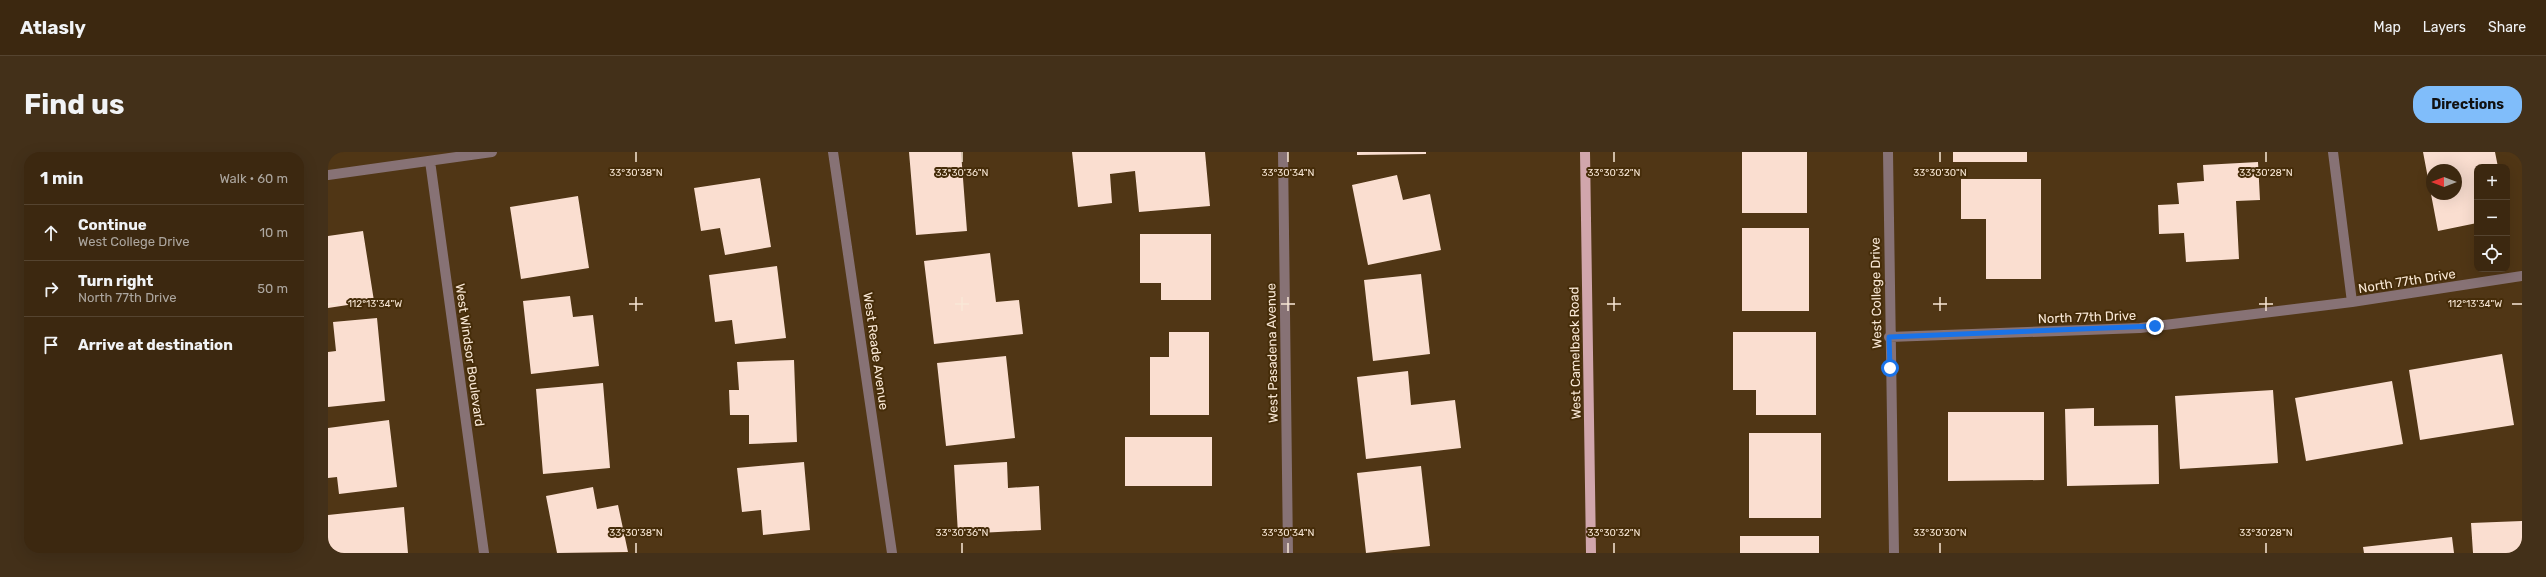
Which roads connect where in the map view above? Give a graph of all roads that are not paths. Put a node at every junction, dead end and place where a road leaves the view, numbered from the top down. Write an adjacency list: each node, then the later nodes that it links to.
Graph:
1 (492, 152): 7 (street)
2 (833, 152): 13 (street, West Reade Avenue)
3 (1283, 152): 14 (street, West Pasadena Avenue)
4 (1585, 152): 15 (main road, West Camelback Road)
5 (1888, 152): 11 (street, West College Drive)
6 (2333, 152): 10 (street)
7 (430, 161): 8 (street); 12 (street, West Windsor Boulevard)
8 (328, 175)
9 (2522, 276): 10 (street, North 77th Drive)
10 (2352, 302): 11 (street, North 77th Drive)
11 (1889, 337): 16 (street, West College Drive)
12 (484, 553)
13 (892, 553)
14 (1288, 553)
15 (1591, 553)
16 (1894, 553)

